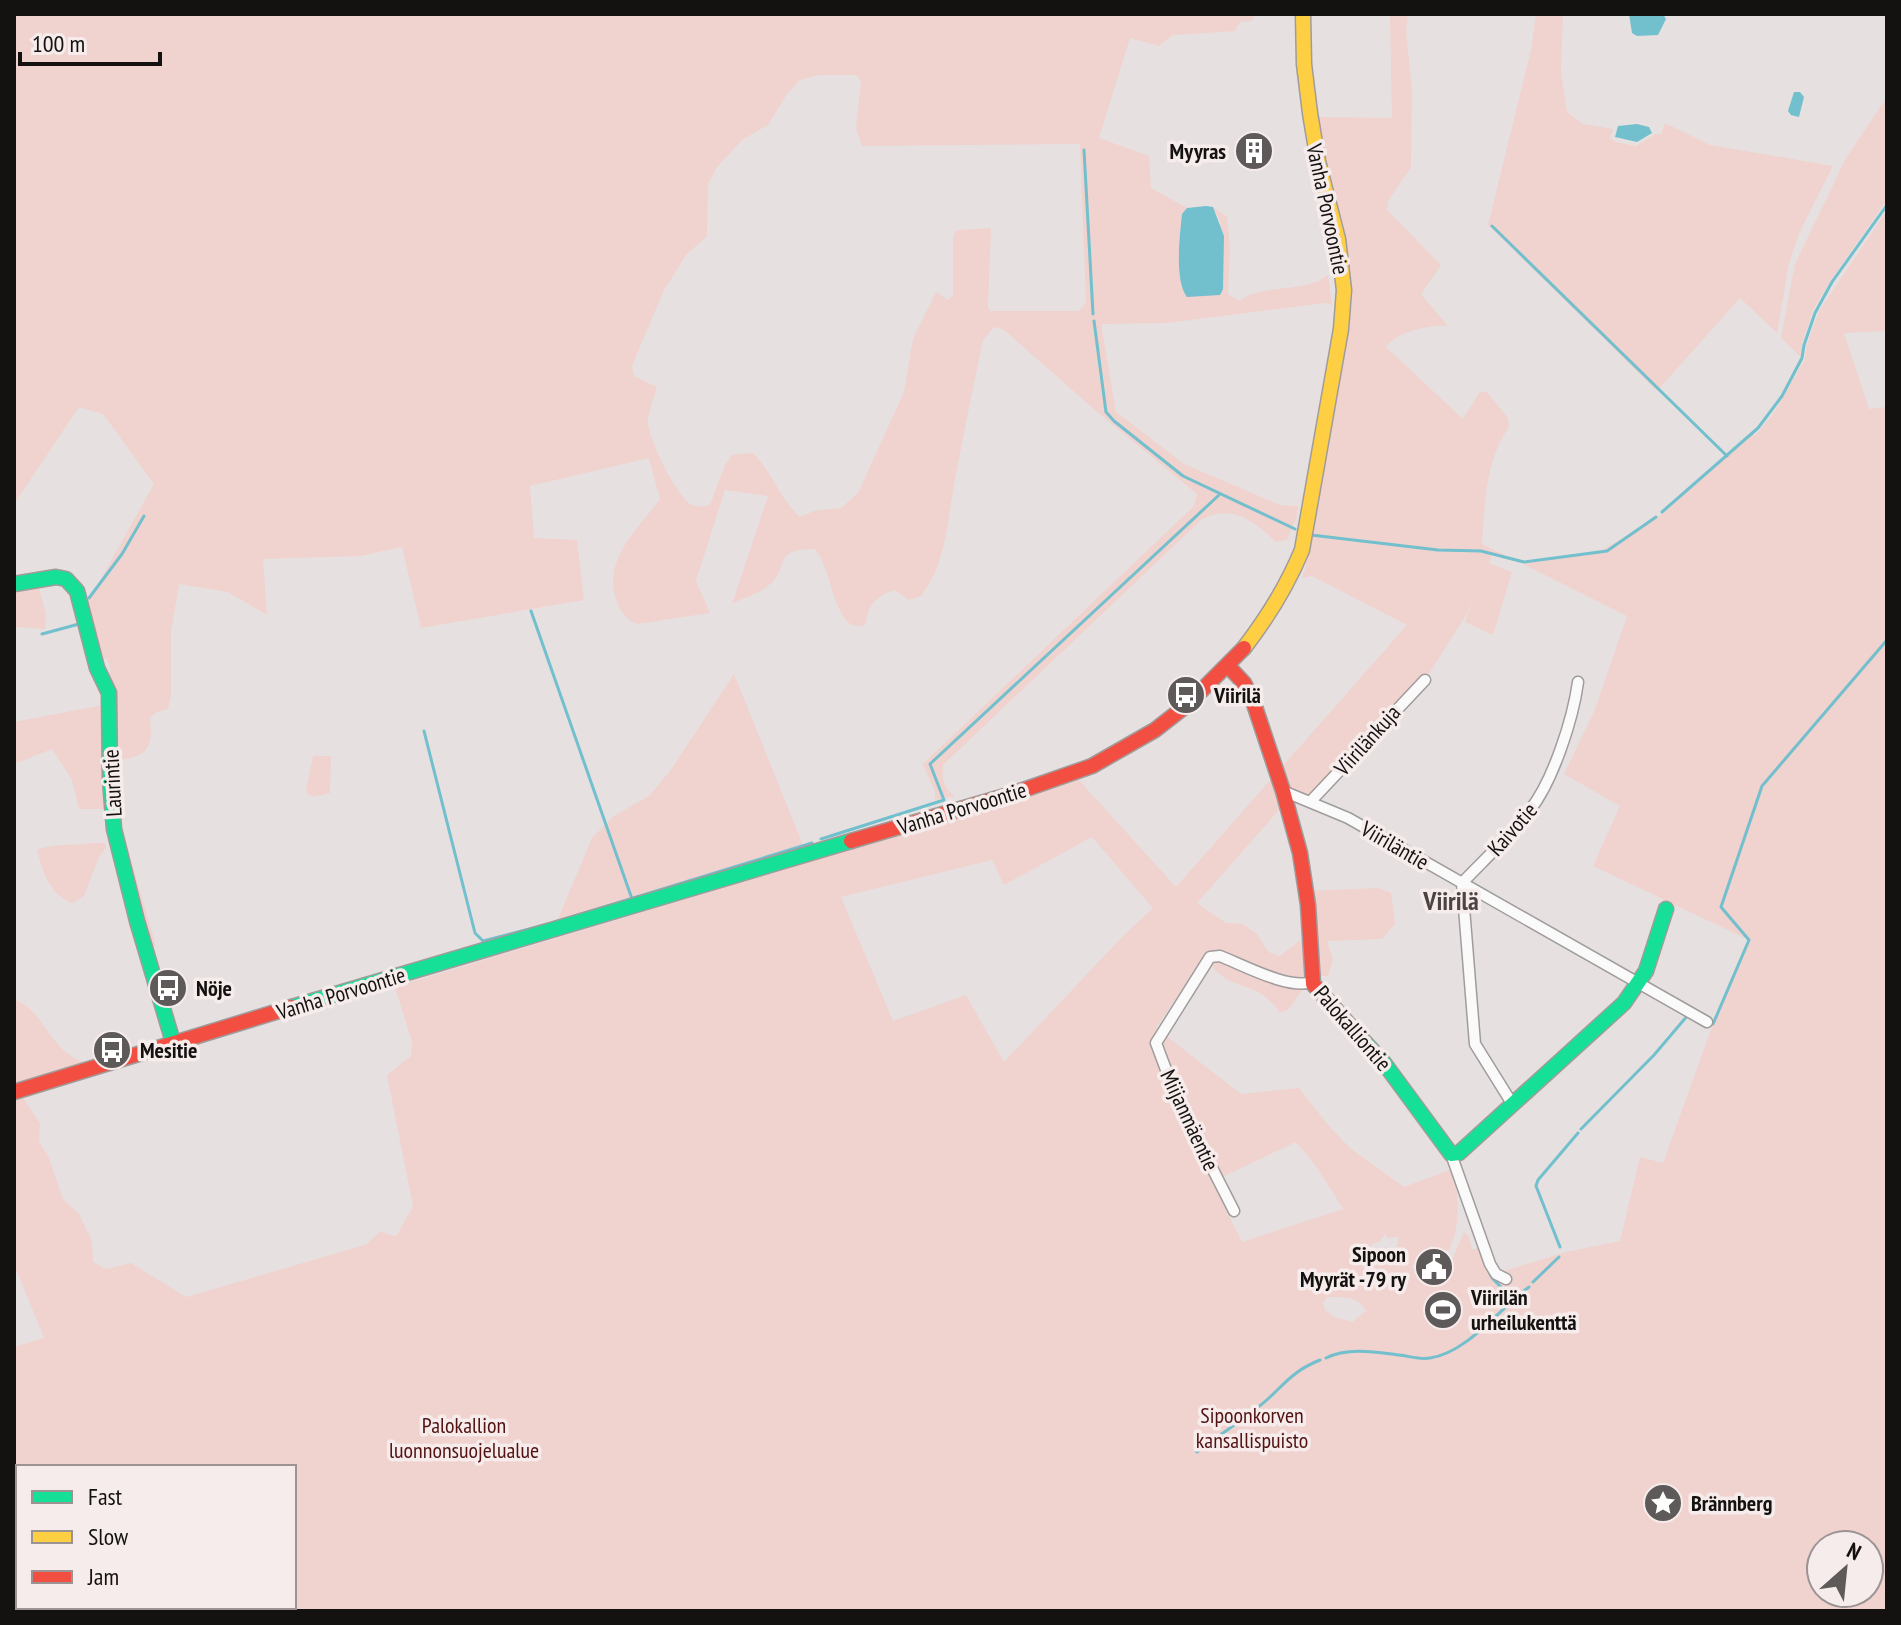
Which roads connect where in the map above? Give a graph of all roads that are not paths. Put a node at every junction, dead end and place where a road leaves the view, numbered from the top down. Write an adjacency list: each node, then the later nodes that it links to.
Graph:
1 (1303, 14): 3 (street, Vanha Porvoontie)
2 (14, 584): 13 (street, Laurintie)
3 (1229, 667): 6 (street); 13 (street, Vanha Porvoontie)
4 (1425, 680): 7 (street, Viirilänkuja)
5 (1578, 682): 8 (street, Kaivotie)
6 (1283, 791): 7 (street, Viiriläntie); 10 (street, Palokalliontie)
7 (1311, 801): 8 (street, Viiriläntie)
8 (1462, 883): 11 (street, Viiriläntie); 15 (street)
9 (1666, 909): 11 (street)
10 (1312, 982): 16 (street, Palokalliontie); 17 (street, Miijanmäentie)
11 (1639, 983): 12 (street, Viiriläntie); 15 (street)
12 (1707, 1022)
13 (173, 1042): 14 (street, Vanha Porvoontie)
14 (14, 1092)
15 (1513, 1105): 16 (street)
16 (1451, 1154): 18 (street, Palokalliontie)
17 (1234, 1211)
18 (1506, 1279)

